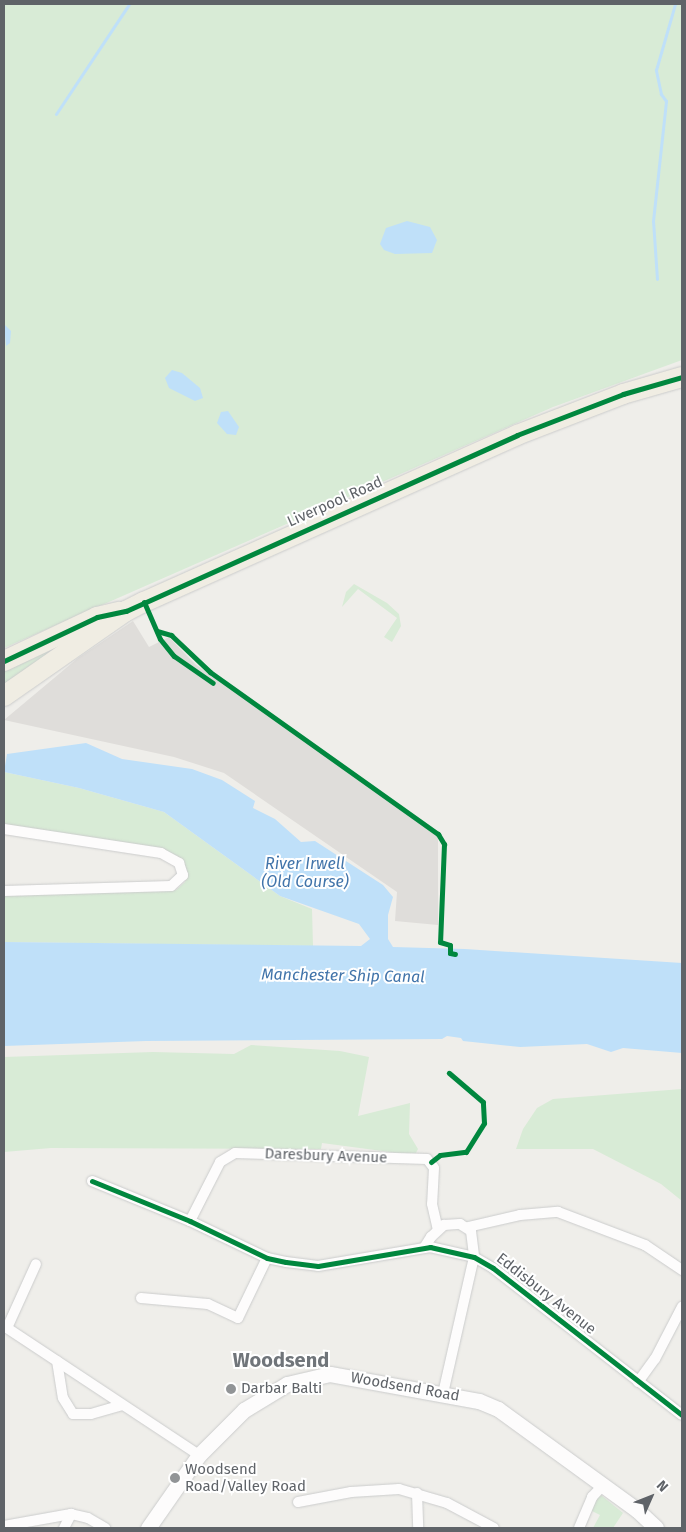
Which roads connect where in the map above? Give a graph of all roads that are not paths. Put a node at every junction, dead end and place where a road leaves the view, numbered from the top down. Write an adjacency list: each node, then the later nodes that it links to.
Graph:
1 (682, 377): 2 (highway, Liverpool Road)
2 (126, 611): 3 (highway, Liverpool Road); 4 (highway, Liverpool Road)
3 (4, 661)
4 (5, 696)
5 (4, 829): 6 (street)
6 (4, 891)
7 (92, 1181): 8 (street, Eddisbury Avenue)
8 (190, 1221): 10 (street, Daresbury Avenue); 13 (street, Eddisbury Avenue)
9 (468, 1227): 10 (street); 12 (street, Eddisbury Avenue); 15 (street)
10 (438, 1229): 11 (street)
11 (424, 1248): 12 (street, Eddisbury Avenue); 13 (street, Eddisbury Avenue)
12 (474, 1257): 20 (street, Eddisbury Avenue); 21 (street, Eddisbury Avenue)
13 (267, 1258): 16 (street)
14 (36, 1264): 18 (street)
15 (682, 1270)
16 (141, 1298)
17 (682, 1307): 20 (street)
18 (5, 1327): 19 (street)
19 (57, 1361): 22 (street); 22 (street)
20 (638, 1382): 23 (street, Eddisbury Avenue)
21 (443, 1394): 24 (street, Woodsend Road); 25 (street, Woodsend Road)
22 (122, 1405): 24 (street)
23 (682, 1416)
24 (199, 1455): 32 (street, Woodsend Road)
25 (604, 1485): 35 (street); 36 (street, Woodsend Road)
26 (416, 1492): 27 (street); 33 (street); 34 (street)
27 (298, 1502)
28 (71, 1514): 29 (street); 30 (street); 31 (street)
29 (4, 1526)
30 (64, 1528)
31 (105, 1528)
32 (148, 1528)
33 (418, 1528)
34 (494, 1528)
35 (579, 1528)
36 (656, 1528)

